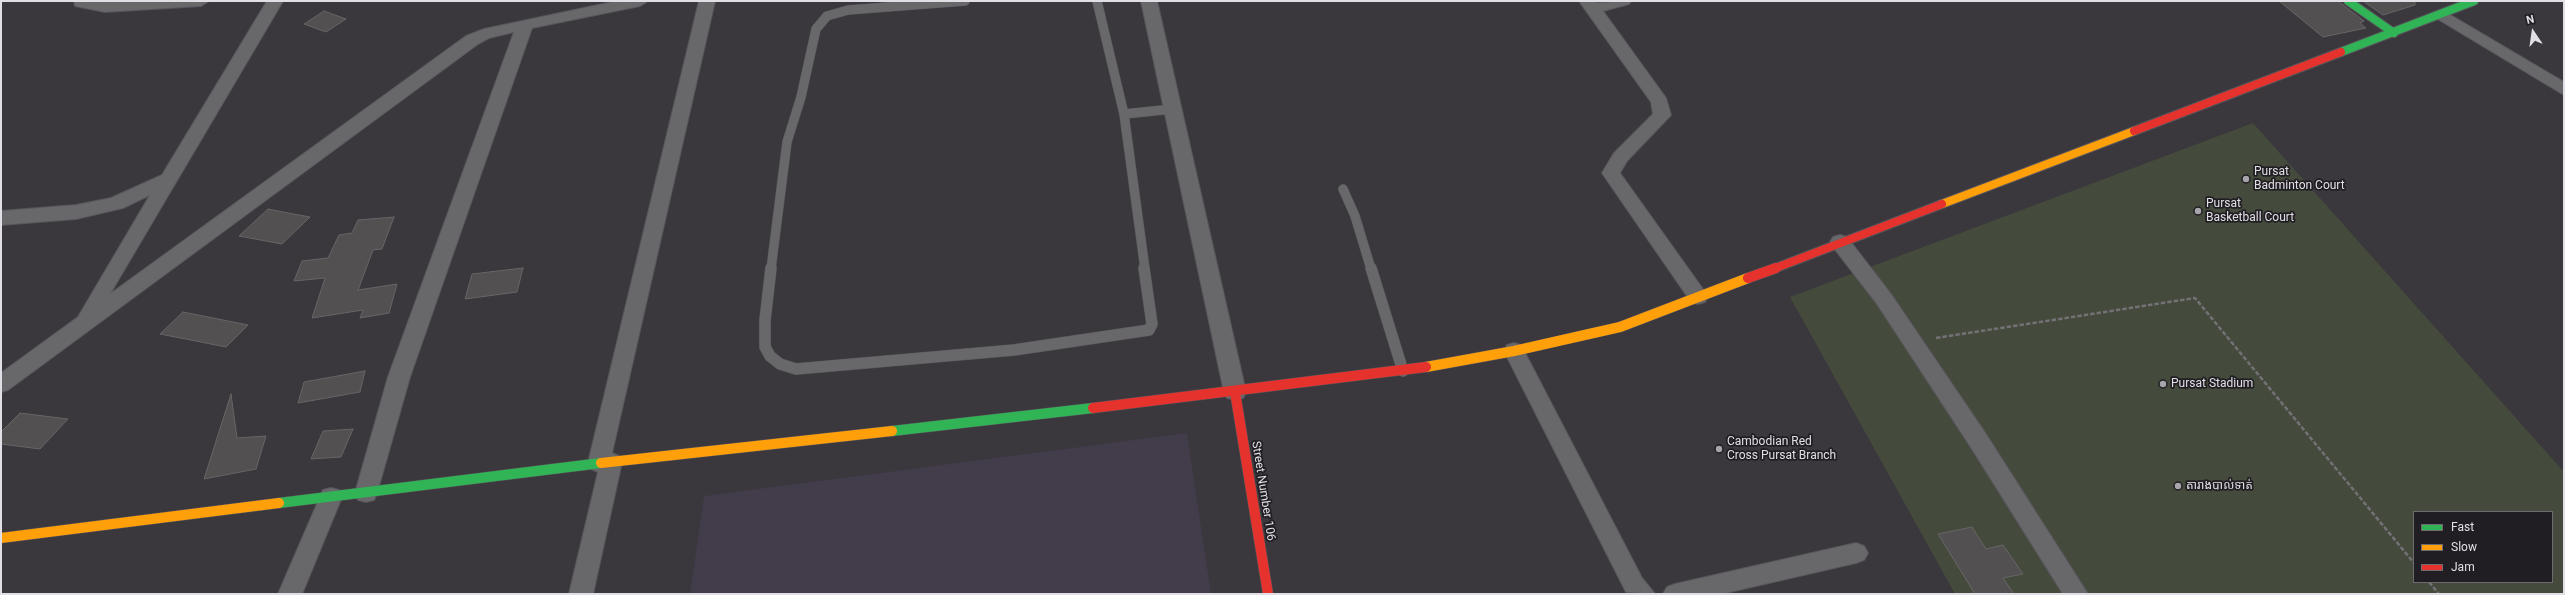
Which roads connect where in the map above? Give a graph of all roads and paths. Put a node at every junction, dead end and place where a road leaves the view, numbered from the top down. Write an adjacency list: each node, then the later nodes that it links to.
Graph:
1 (201, 1): 11 (street)
2 (275, 1): 20 (street)
3 (640, 1): 13 (street)
4 (707, 1): 31 (street)
5 (965, 1): 19 (lane)
6 (1097, 1): 19 (lane)
7 (1150, 1): 18 (street)
8 (1623, 1): 12 (street)
9 (2348, 1): 16 (street)
10 (2474, 1): 14 (street)
11 (81, 3)
12 (1590, 5): 24 (street)
13 (572, 7): 15 (street)
14 (2442, 15): 16 (street); 17 (street)
15 (525, 25): 25 (street); 32 (street)
16 (2394, 33): 23 (street)
17 (2564, 90)
18 (1173, 109): 19 (lane); 30 (street)
19 (1124, 114)
20 (169, 179): 22 (street); 25 (street)
21 (1343, 189): 28 (lane)
22 (1, 218)
23 (1840, 242): 24 (street); 26 (street)
24 (1698, 297): 27 (street)
25 (83, 323): 29 (street)
26 (1912, 342): 36 (path); 43 (street)
27 (1514, 351): 28 (street); 41 (street)
28 (1404, 371): 30 (street)
29 (1, 384)
30 (1235, 392): 31 (street); 40 (street, Street Number 106)
31 (605, 463): 32 (street); 39 (street)
32 (366, 493): 33 (street)
33 (331, 498): 34 (street); 38 (street)
34 (1, 538)
35 (1856, 553): 42 (street)
36 (2413, 562)
37 (2430, 583): 44 (path)
38 (290, 594)
39 (581, 594)
40 (1268, 594)
41 (1643, 594)
42 (1675, 594)
43 (2076, 594)
44 (2439, 594)

